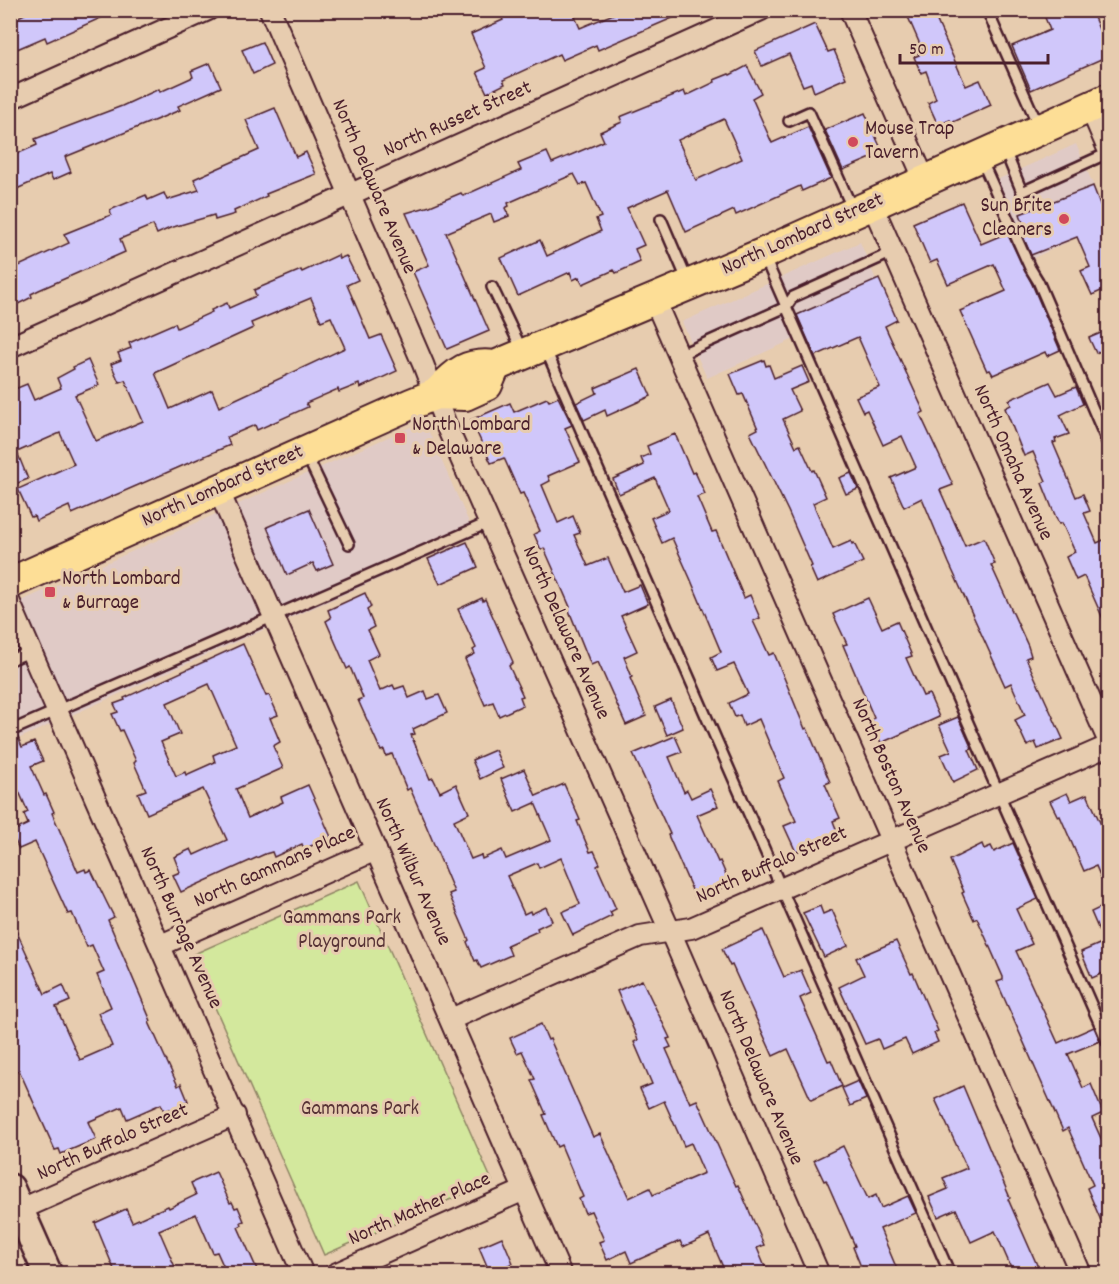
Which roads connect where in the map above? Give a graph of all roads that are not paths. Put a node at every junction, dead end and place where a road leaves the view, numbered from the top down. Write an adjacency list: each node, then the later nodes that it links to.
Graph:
1 (208, 10): 6 (street)
2 (270, 10): 13 (street, North Delaware Avenue)
3 (761, 10): 13 (street, North Russet Street)
4 (850, 10): 12 (street)
5 (987, 10): 9 (lane)
6 (10, 99)
7 (1099, 103): 9 (main road, North Lombard Street); 11 (street)
8 (789, 121): 14 (lane)
9 (1040, 130): 10 (main road, North Lombard Street)
10 (991, 151): 11 (lane); 12 (main road, North Lombard Street); 26 (lane)
11 (1108, 151)
12 (925, 181): 14 (main road, North Lombard Street)
13 (351, 194): 22 (street, North Russet Street); 25 (street, North Delaware Avenue)
14 (863, 209): 16 (street, North Omaha Avenue); 17 (main road, North Lombard Street)
15 (660, 219): 18 (lane)
16 (893, 252): 21 (lane); 38 (street, North Omaha Avenue)
17 (762, 254): 18 (main road, North Lombard Street); 21 (lane)
18 (689, 284): 20 (main road, North Lombard Street)
19 (492, 287): 23 (lane)
20 (654, 299): 23 (main road, North Lombard Street); 24 (street, North Boston Avenue)
21 (786, 307): 24 (lane); 40 (lane)
22 (10, 347)
23 (534, 350): 25 (main road, North Lombard Street); 43 (lane)
24 (679, 355): 41 (street, North Boston Avenue)
25 (436, 394): 27 (main road, North Lombard Street); 29 (street, North Delaware Avenue)
26 (1108, 444)
27 (305, 451): 28 (main road, North Lombard Street); 30 (lane)
28 (218, 489): 31 (main road, North Lombard Street); 33 (street, North Wilbur Avenue)
29 (490, 522): 33 (lane); 44 (street, North Delaware Avenue)
30 (349, 544)
31 (10, 583)
32 (10, 603): 34 (street, North Burrage Avenue)
33 (273, 616): 36 (lane); 42 (street, North Wilbur Avenue)
34 (32, 651): 35 (lane); 36 (street, North Burrage Avenue)
35 (10, 660)
36 (58, 710): 37 (lane); 45 (street, North Burrage Avenue)
37 (10, 731)
38 (1108, 740)
39 (1108, 746): 40 (street, North Buffalo Street)
40 (998, 793): 41 (street, North Buffalo Street); 47 (lane)
41 (892, 840): 43 (street, North Buffalo Street); 57 (street, North Boston Avenue)
42 (376, 850): 45 (street, North Gammans Place); 46 (street, North Wilbur Avenue)
43 (781, 888): 44 (street, North Buffalo Street); 56 (lane)
44 (670, 931): 46 (street, North Buffalo Street); 55 (street, North Delaware Avenue)
45 (161, 945): 48 (street, North Burrage Avenue)
46 (451, 1019): 49 (street, North Wilbur Avenue)
47 (1108, 1043)
48 (235, 1115): 50 (street, North Buffalo Street); 52 (street, North Burrage Avenue)
49 (524, 1190): 53 (street, North Mather Place); 54 (street, North Wilbur Avenue)
50 (14, 1204): 51 (street)
51 (48, 1274)
52 (303, 1274)
53 (335, 1274)
54 (561, 1274)
55 (819, 1274)
56 (950, 1274)
57 (1081, 1274)

